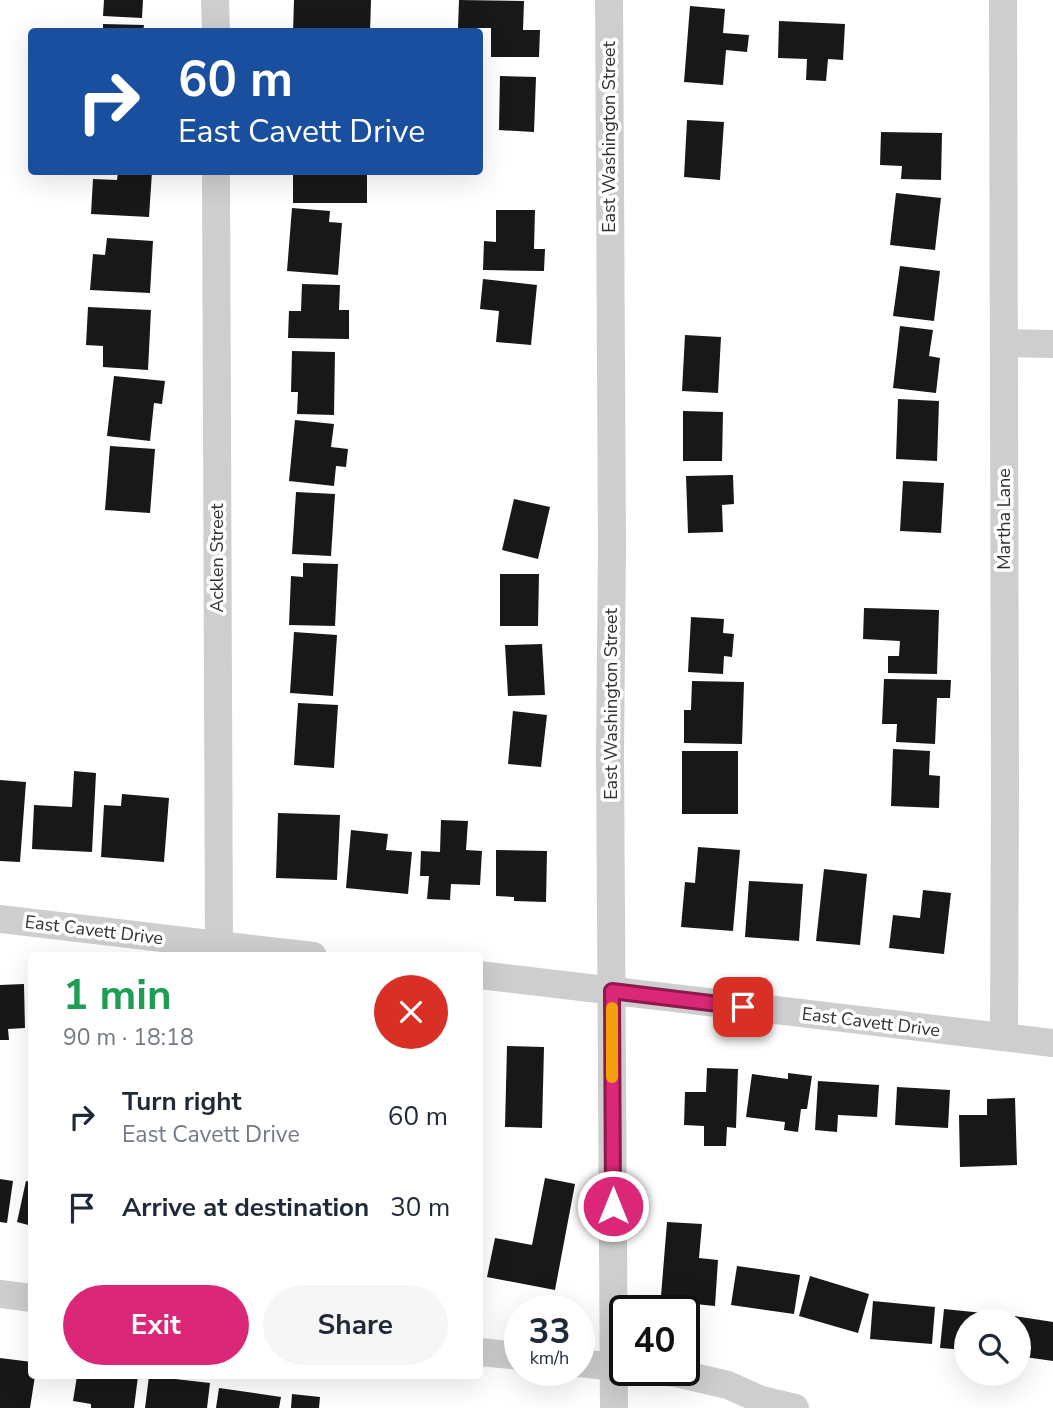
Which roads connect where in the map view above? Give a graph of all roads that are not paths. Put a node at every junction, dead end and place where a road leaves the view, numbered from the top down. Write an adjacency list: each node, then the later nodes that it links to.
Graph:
1 (215, 0): 4 (street)
2 (609, 0): 12 (street, East Washington Street)
3 (1003, 0): 6 (street, Martha Lane)
4 (216, 28)
5 (216, 175): 9 (street, Acklen Street)
6 (1004, 342): 7 (street); 13 (street, Martha Lane)
7 (1053, 344)
8 (0, 919): 9 (street, East Cavett Drive)
9 (219, 944): 10 (street, East Cavett Drive)
10 (282, 952)
11 (483, 975): 12 (street, East Cavett Drive)
12 (612, 991): 13 (street, East Cavett Drive); 16 (street, East Washington Street)
13 (1004, 1037): 14 (street, East Cavett Drive)
14 (1053, 1043)
15 (0, 1294): 17 (street)
16 (618, 1295)
17 (28, 1298)
18 (483, 1352): 19 (street)
19 (504, 1354)
20 (700, 1379): 23 (street)
21 (617, 1386): 22 (street, East Washington Street)
22 (614, 1408)
23 (795, 1408)

